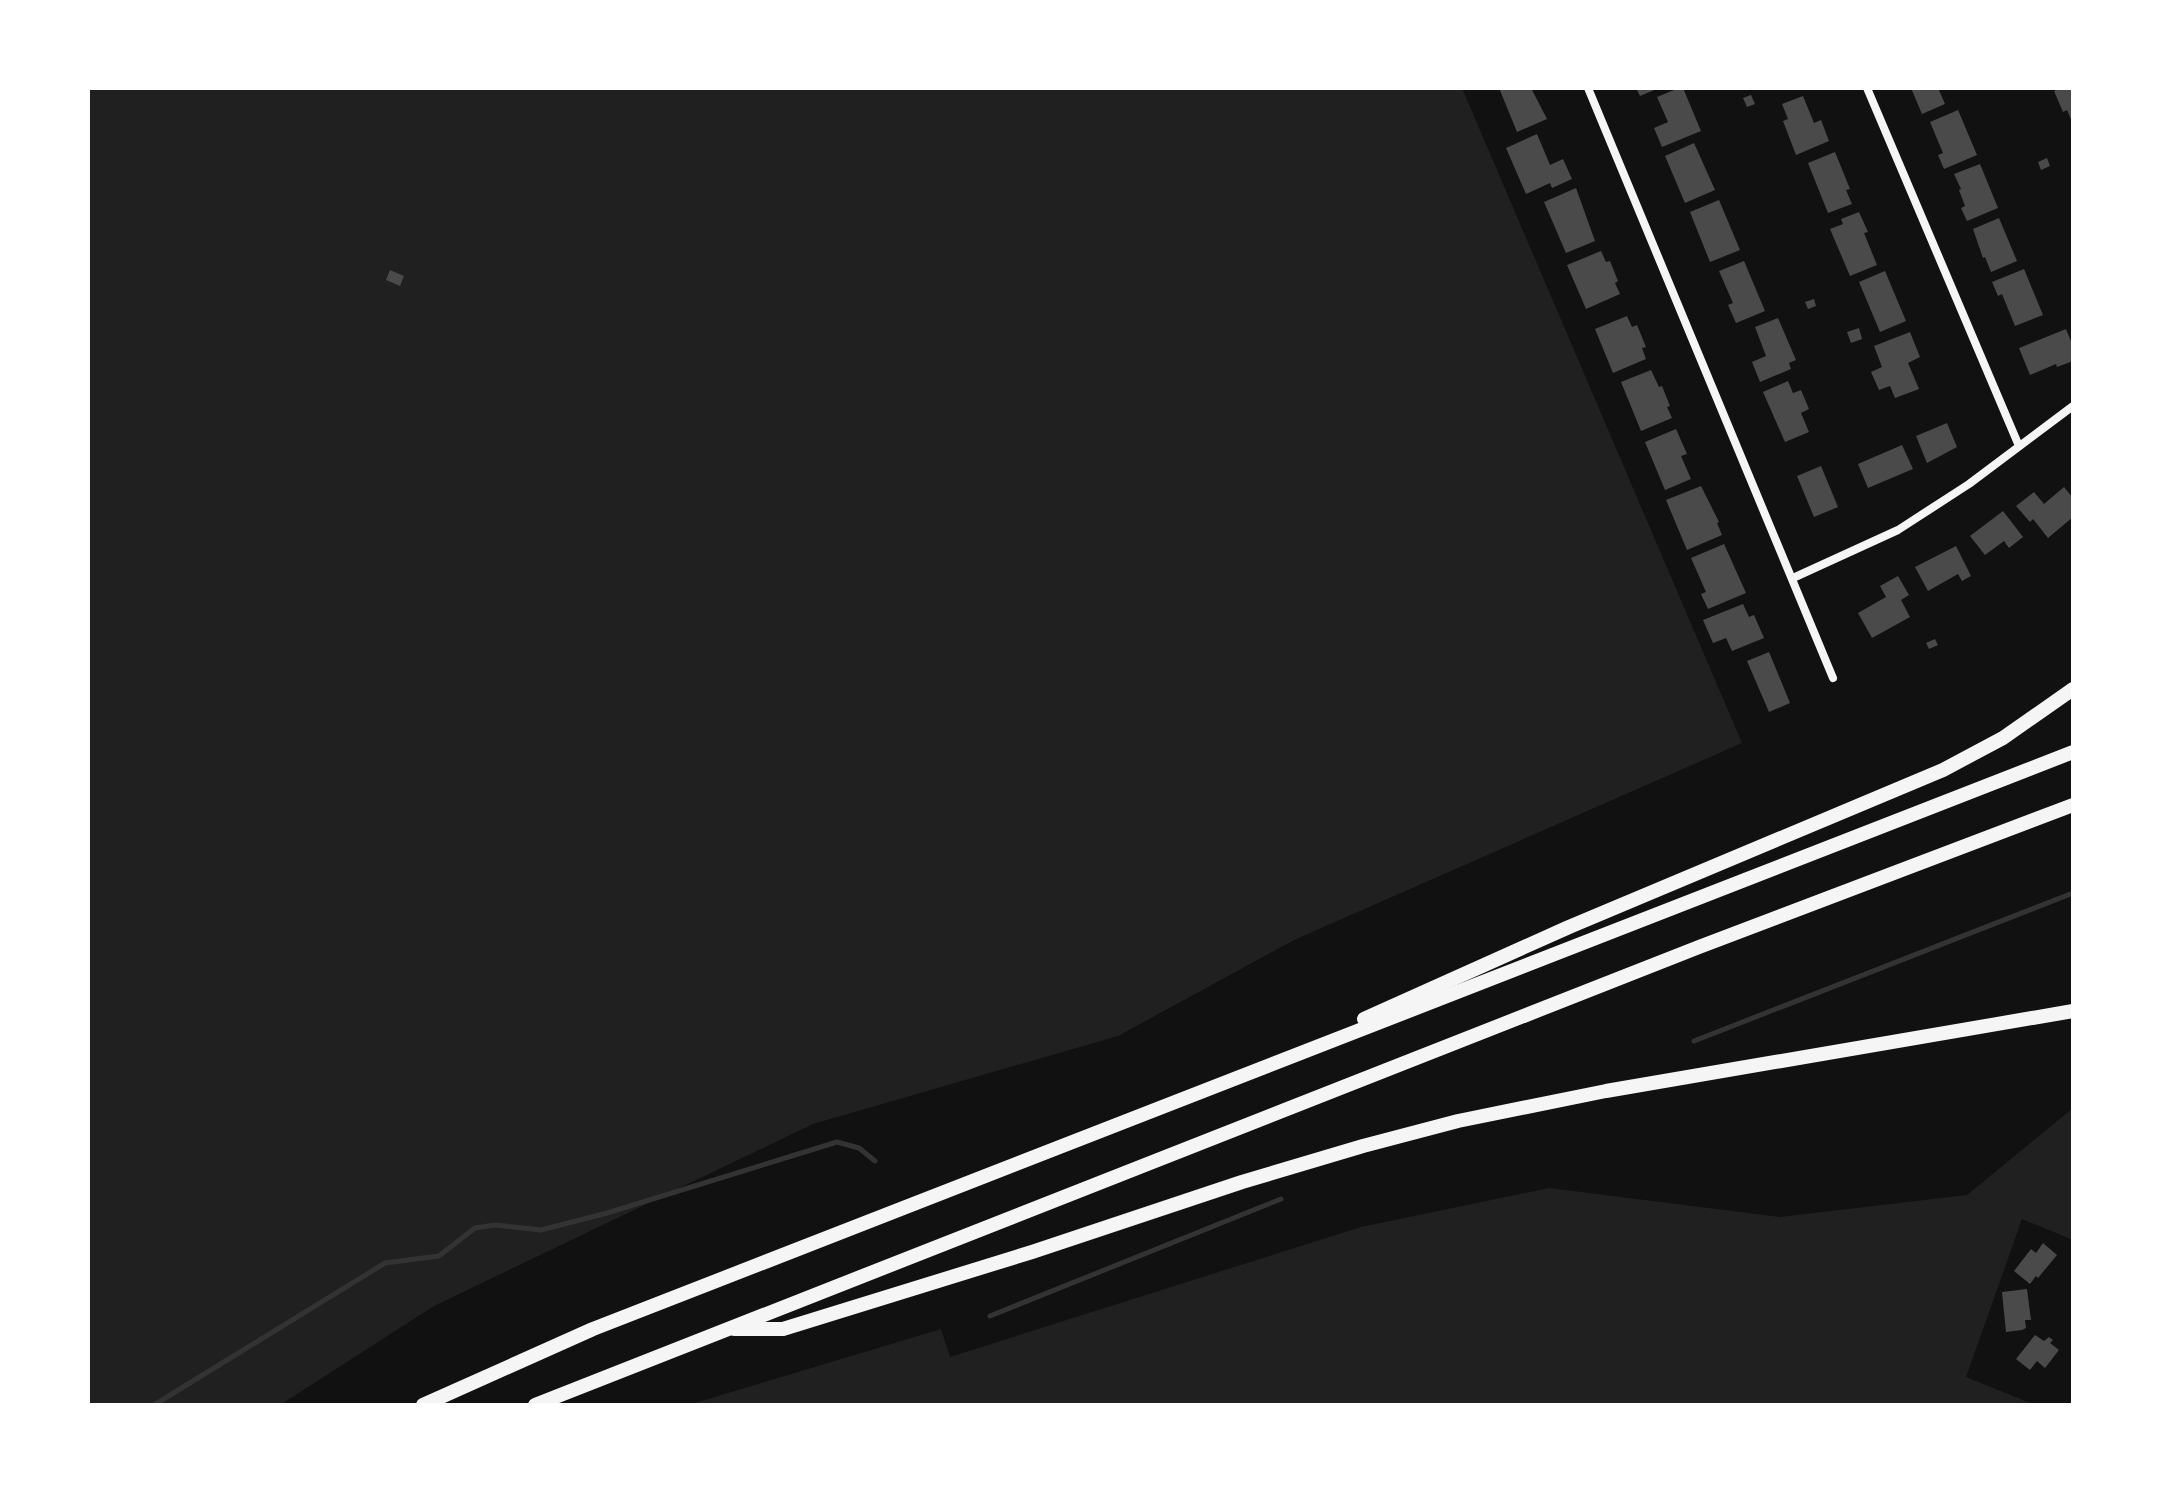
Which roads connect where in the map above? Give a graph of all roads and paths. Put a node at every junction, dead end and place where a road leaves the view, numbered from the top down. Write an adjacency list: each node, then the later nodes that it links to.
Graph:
1 (1588, 88): 5 (street)
2 (1867, 88): 4 (street)
3 (2073, 406): 4 (street)
4 (2019, 446): 5 (street)
5 (1793, 578): 6 (street)
6 (1833, 678)
7 (2073, 689): 11 (highway)
8 (2073, 752): 11 (highway)
9 (2073, 805): 12 (highway)
10 (2073, 1011): 12 (highway)
11 (1107, 1128): 13 (highway)
12 (725, 1329): 14 (highway)
13 (423, 1405)
14 (535, 1405)

